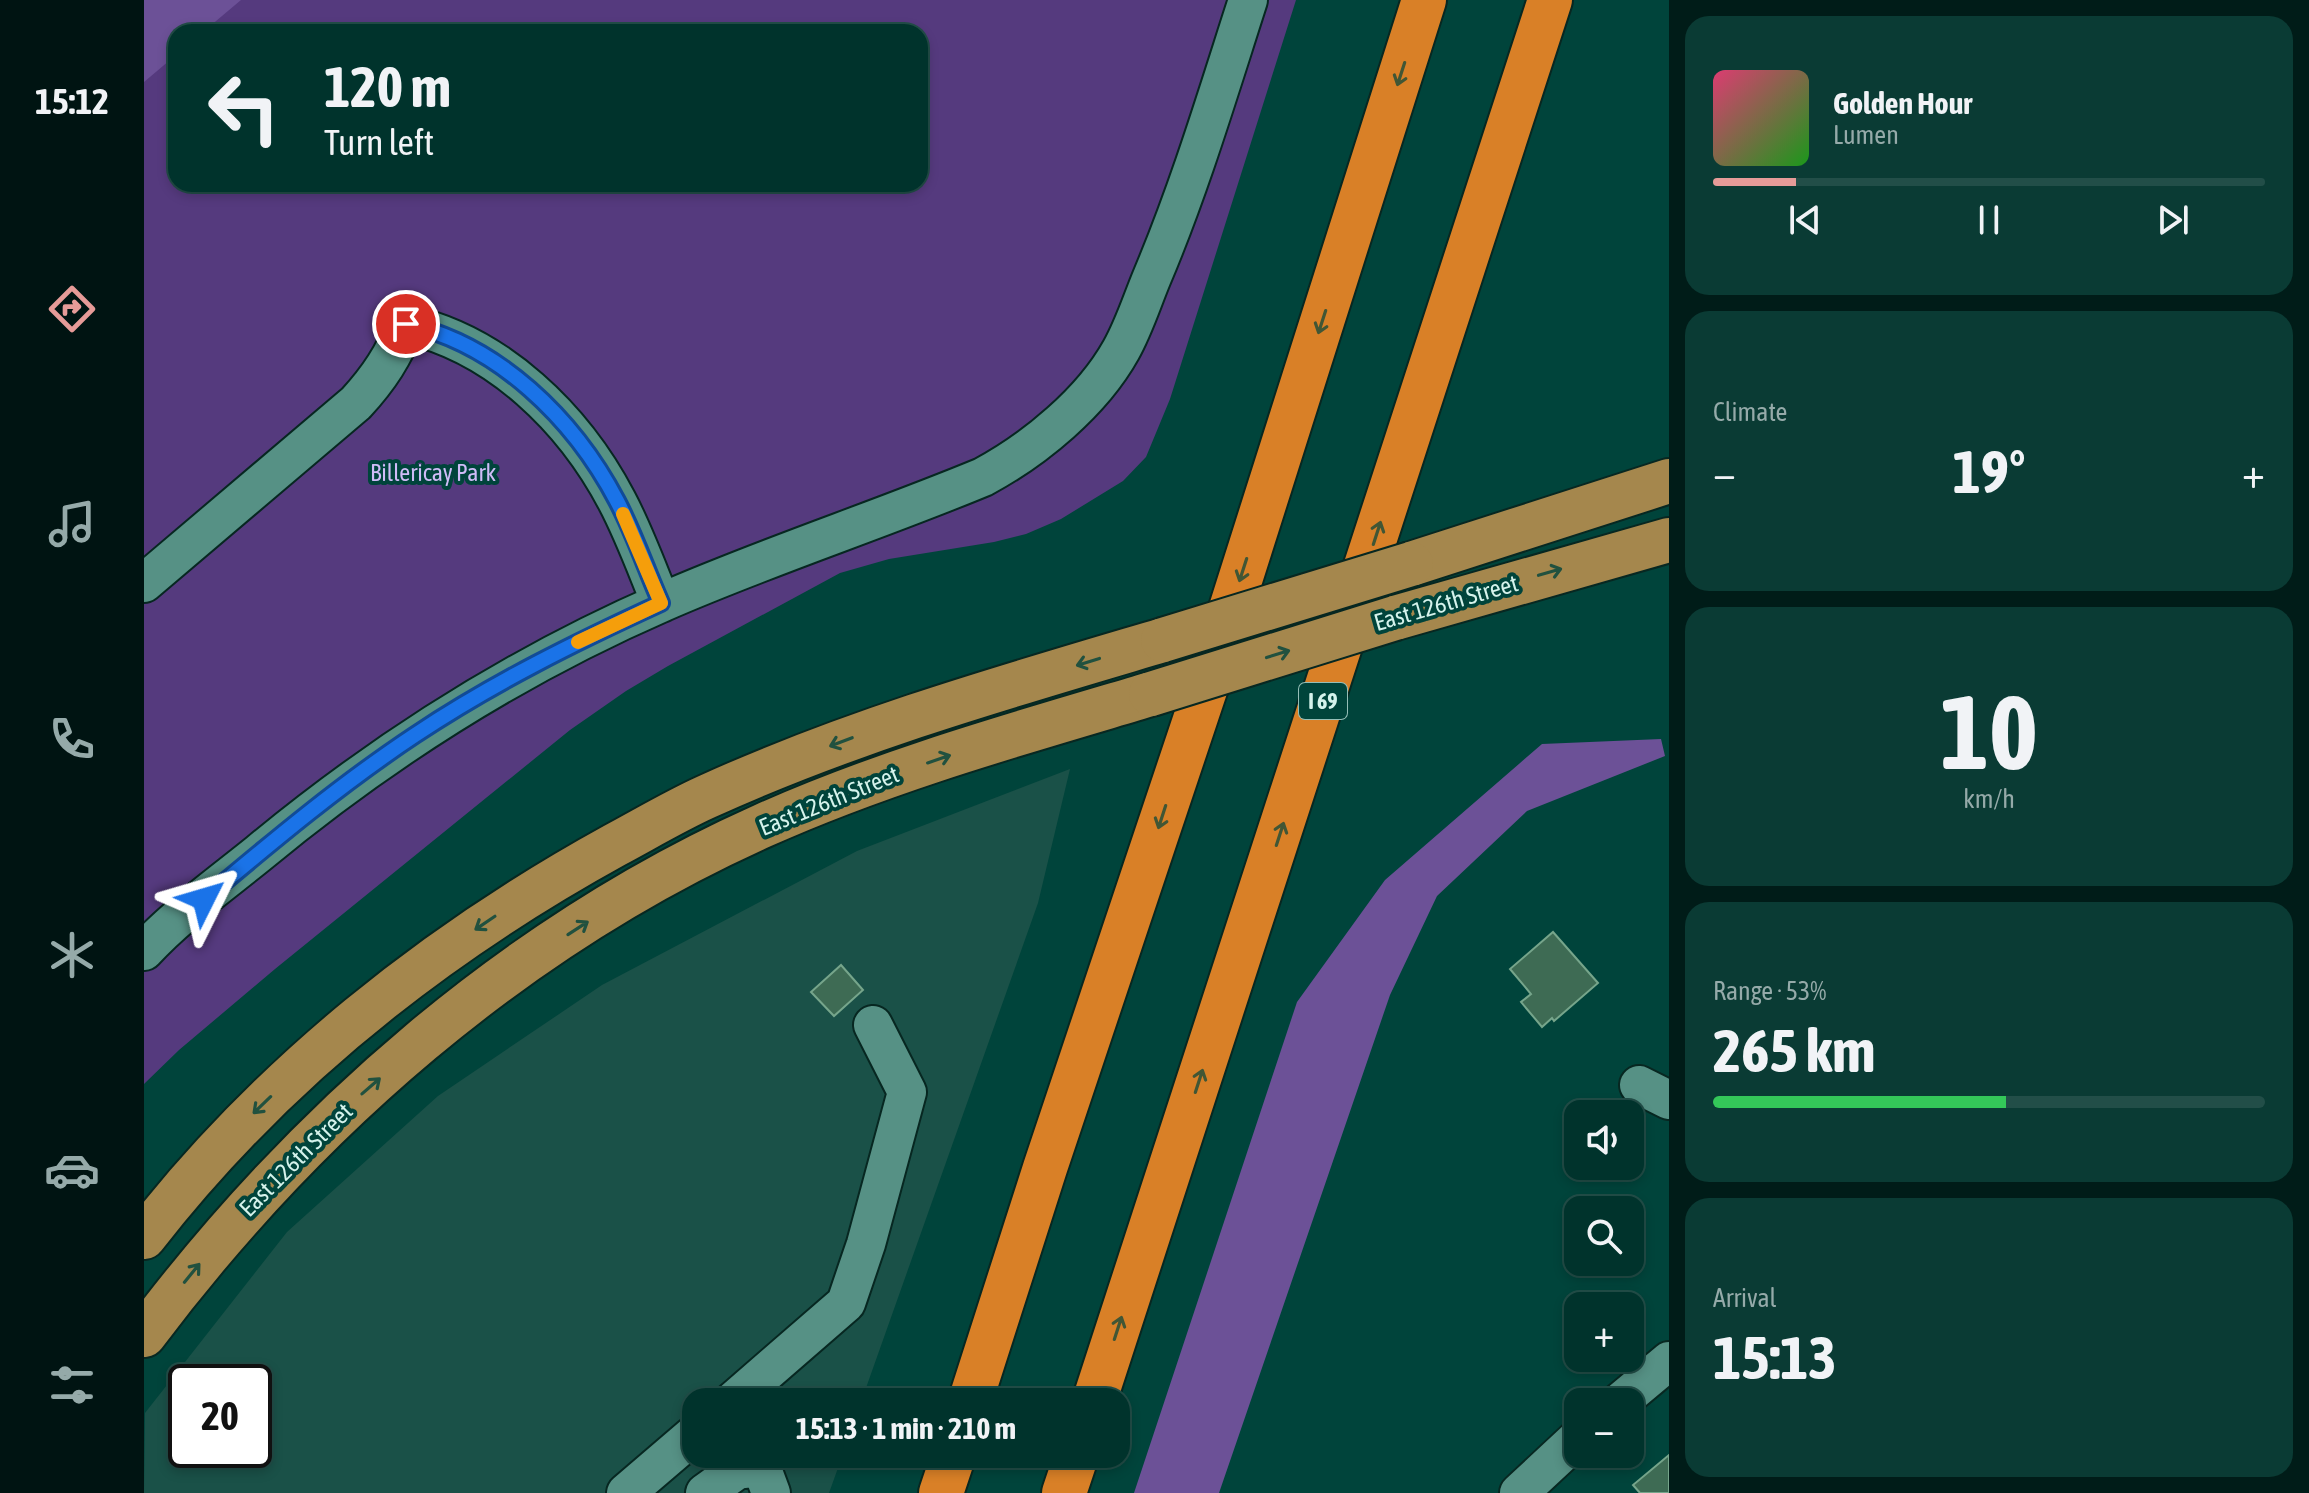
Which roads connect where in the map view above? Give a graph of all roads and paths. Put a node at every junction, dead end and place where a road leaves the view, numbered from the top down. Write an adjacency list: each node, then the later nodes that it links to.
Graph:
1 (1248, 0): 7 (street)
2 (1424, 0): 14 (highway, one-way to 14)
3 (1550, 0): 15 (highway, I 69, one-way to 3)
4 (1669, 481): 10 (main road, East 126th Street, one-way to 10, bridge)
5 (1669, 540): 11 (main road, East 126th Street, one-way to 5, bridge)
6 (144, 583): 7 (street)
7 (661, 603): 8 (street)
8 (145, 949)
9 (873, 1025): 13 (street)
10 (144, 1237)
11 (144, 1335)
12 (1669, 1361): 16 (street)
13 (748, 1388)
14 (974, 1388)
15 (1099, 1388)
16 (1637, 1388)
17 (682, 1445): 22 (street)
18 (1564, 1452): 21 (street)
19 (949, 1468): 25 (highway)
20 (1072, 1468): 26 (highway)
21 (1527, 1490)
22 (626, 1493)
23 (705, 1493): 24 (street)
24 (771, 1493)
25 (941, 1493)
26 (1064, 1493)

